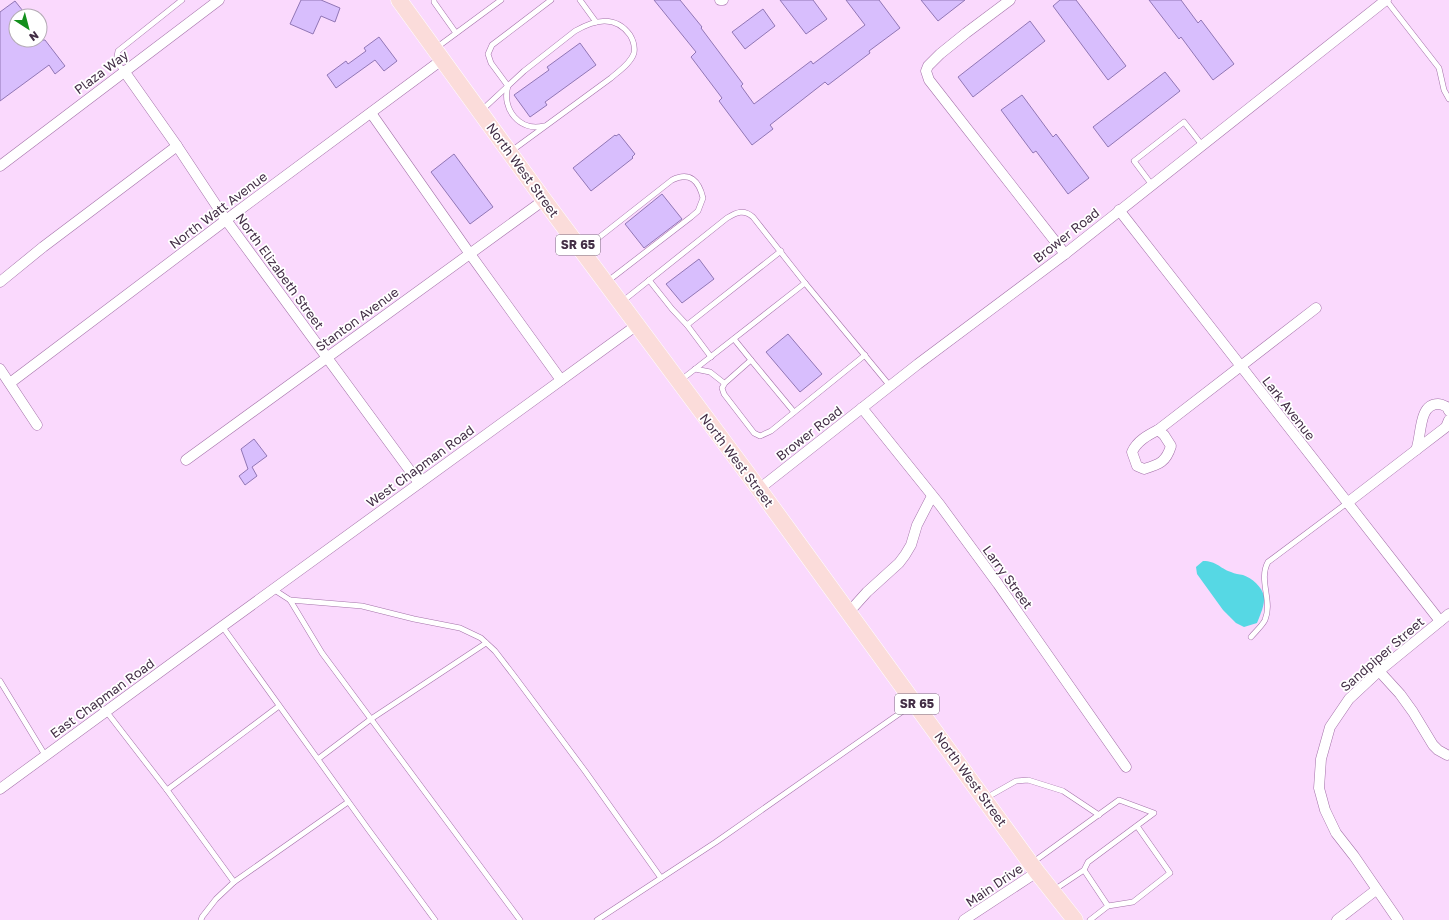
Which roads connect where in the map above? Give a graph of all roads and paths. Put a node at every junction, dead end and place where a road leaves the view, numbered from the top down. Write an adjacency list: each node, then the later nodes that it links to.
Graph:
1 (182, 0): 15 (lane)
2 (219, 0): 15 (street, Plaza Way)
3 (399, 0): 14 (main road, North West Street / SR 65)
4 (434, 0): 13 (lane)
5 (501, 0): 13 (lane)
6 (551, 0): 16 (lane)
7 (580, 0): 12 (lane)
8 (720, 0): 9 (street)
9 (723, 0)
10 (1010, 0): 32 (street)
11 (1386, 0): 17 (lane); 21 (street, Brower Road)
12 (596, 22): 16 (lane); 20 (lane)
13 (456, 33): 14 (lane)
14 (439, 54): 18 (main road, North West Street / SR 65); 19 (street, North Watt Avenue)
15 (124, 72): 22 (street, North Elizabeth Street); 24 (street, Plaza Way)
16 (508, 86): 18 (lane); 20 (lane)
17 (1449, 99)
18 (480, 112): 23 (main road, North West Street / SR 65)
19 (371, 113): 28 (street, North Watt Avenue); 31 (street)
20 (549, 124): 23 (lane)
21 (1202, 145): 25 (street, Brower Road); 25 (lane)
22 (177, 146): 28 (street, North Elizabeth Street); 34 (street)
23 (510, 153): 26 (main road, North West Street / SR 65)
24 (0, 166)
25 (1152, 184): 27 (street, Brower Road)
26 (544, 200): 29 (main road, North West Street / SR 65); 31 (street, Stanton Avenue)
27 (1119, 210): 32 (street, Brower Road); 46 (street, Lark Avenue)
28 (226, 220): 43 (street, North Elizabeth Street); 51 (street, North Watt Avenue)
29 (582, 251): 35 (main road, North West Street / SR 65); 35 (lane)
30 (781, 251): 33 (lane); 36 (lane); 40 (lane)
31 (470, 254): 43 (street, Stanton Avenue); 49 (street)
32 (1065, 254): 53 (street, Brower Road)
33 (649, 280): 37 (lane); 40 (lane)
34 (0, 282)
35 (606, 283): 37 (main road, North West Street / SR 65)
36 (805, 283): 41 (lane); 42 (lane)
37 (620, 303): 39 (main road, North West Street / SR 65)
38 (1316, 308): 46 (street)
39 (637, 325): 49 (street, West Chapman Road); 50 (main road, North West Street / SR 65)
40 (687, 325): 44 (lane)
41 (734, 339): 44 (lane); 45 (lane)
42 (865, 355): 53 (lane); 55 (lane)
43 (328, 357): 61 (street, Stanton Avenue); 62 (street, North Elizabeth Street)
44 (711, 357): 48 (lane)
45 (751, 360): 52 (lane); 55 (lane)
46 (1241, 366): 59 (street); 65 (street, Lark Avenue)
47 (0, 369): 51 (street)
48 (695, 369): 50 (lane); 52 (lane)
49 (561, 380): 62 (street, West Chapman Road)
50 (679, 382): 63 (main road, North West Street / SR 65)
51 (10, 383): 58 (street)
52 (724, 383): 55 (lane)
53 (890, 386): 54 (street, Brower Road)
54 (862, 408): 63 (street, Brower Road); 64 (street, Larry Street)
55 (794, 412)
56 (1449, 412): 60 (street)
57 (1449, 420): 60 (street)
58 (37, 425)
59 (1158, 430)
60 (1416, 450): 65 (street)
61 (186, 460)
62 (419, 483): 66 (street, West Chapman Road)
63 (759, 489): 68 (main road, North West Street / SR 65)
64 (932, 496): 68 (street); 83 (street, Larry Street)
65 (1347, 503): 70 (street, Lark Avenue); 72 (lane)
66 (273, 589): 67 (lane); 71 (street, West Chapman Road)
67 (290, 600): 73 (lane); 79 (lane)
68 (849, 612): 76 (main road, North West Street / SR 65)
69 (1449, 614): 70 (street, Sandpiper Street)
70 (1440, 621): 74 (street, Sandpiper Street)
71 (221, 627): 77 (lane); 78 (street, East Chapman Road)
72 (1251, 637)
73 (486, 643): 79 (lane); 92 (lane)
74 (1379, 671): 80 (street); 94 (street, Sandpiper Street)
75 (0, 681): 81 (lane)
76 (915, 702): 86 (main road, North West Street / SR 65); 92 (lane)
77 (280, 706): 82 (lane); 85 (lane)
78 (106, 711): 81 (street, East Chapman Road); 85 (lane)
79 (371, 719): 82 (lane); 99 (lane)
80 (1448, 753)
81 (46, 755): 84 (street, East Chapman Road)
82 (318, 759): 87 (lane)
83 (1126, 767)
84 (0, 789)
85 (167, 790): 93 (lane)
86 (985, 799): 88 (lane); 90 (main road, North West Street / SR 65)
87 (348, 802): 93 (lane); 98 (lane)
88 (1099, 815): 89 (lane); 90 (lane)
89 (1137, 826): 91 (lane); 96 (lane)
90 (1034, 867): 95 (main road, North West Street / SR 65); 101 (street, Main Drive)
91 (1084, 870): 95 (lane); 96 (lane)
92 (661, 878): 100 (lane)
93 (234, 882): 97 (lane)
94 (1376, 890): 104 (street); 105 (street, Sandpiper Street)
95 (1053, 892): 102 (main road, North West Street / SR 65)
96 (1108, 906): 103 (lane)
97 (202, 920)
98 (435, 920)
99 (520, 920)
100 (597, 920)
101 (964, 920)
102 (1075, 920)
103 (1090, 920)
104 (1337, 920)
105 (1398, 920)

